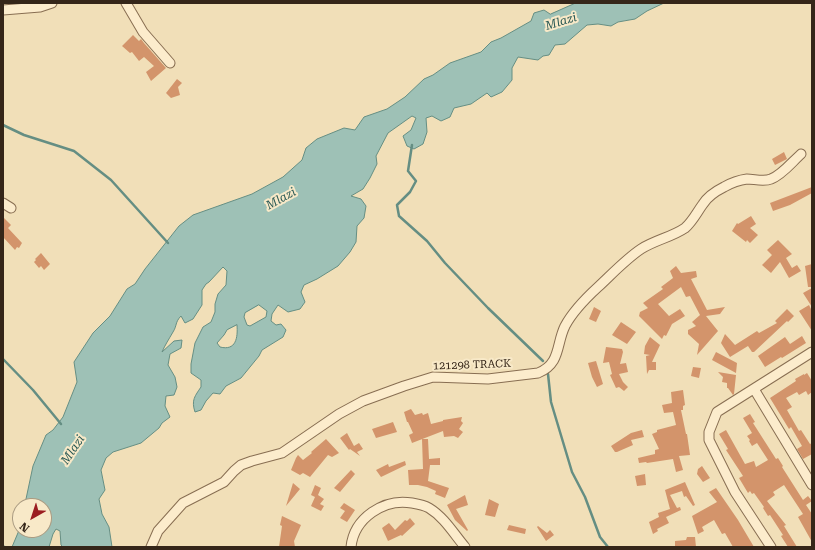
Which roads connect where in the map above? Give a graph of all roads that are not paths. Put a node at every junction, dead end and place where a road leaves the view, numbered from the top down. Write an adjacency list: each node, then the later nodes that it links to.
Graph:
1 (52, 3): 3 (street)
2 (126, 3): 4 (street)
3 (3, 10)
4 (170, 63)
5 (801, 154): 9 (street, 121298 TRACK)
6 (812, 352): 7 (street)
7 (754, 389): 8 (street); 12 (street)
8 (812, 485)
9 (151, 547)
10 (351, 547): 11 (street)
11 (465, 547)
12 (771, 547)

